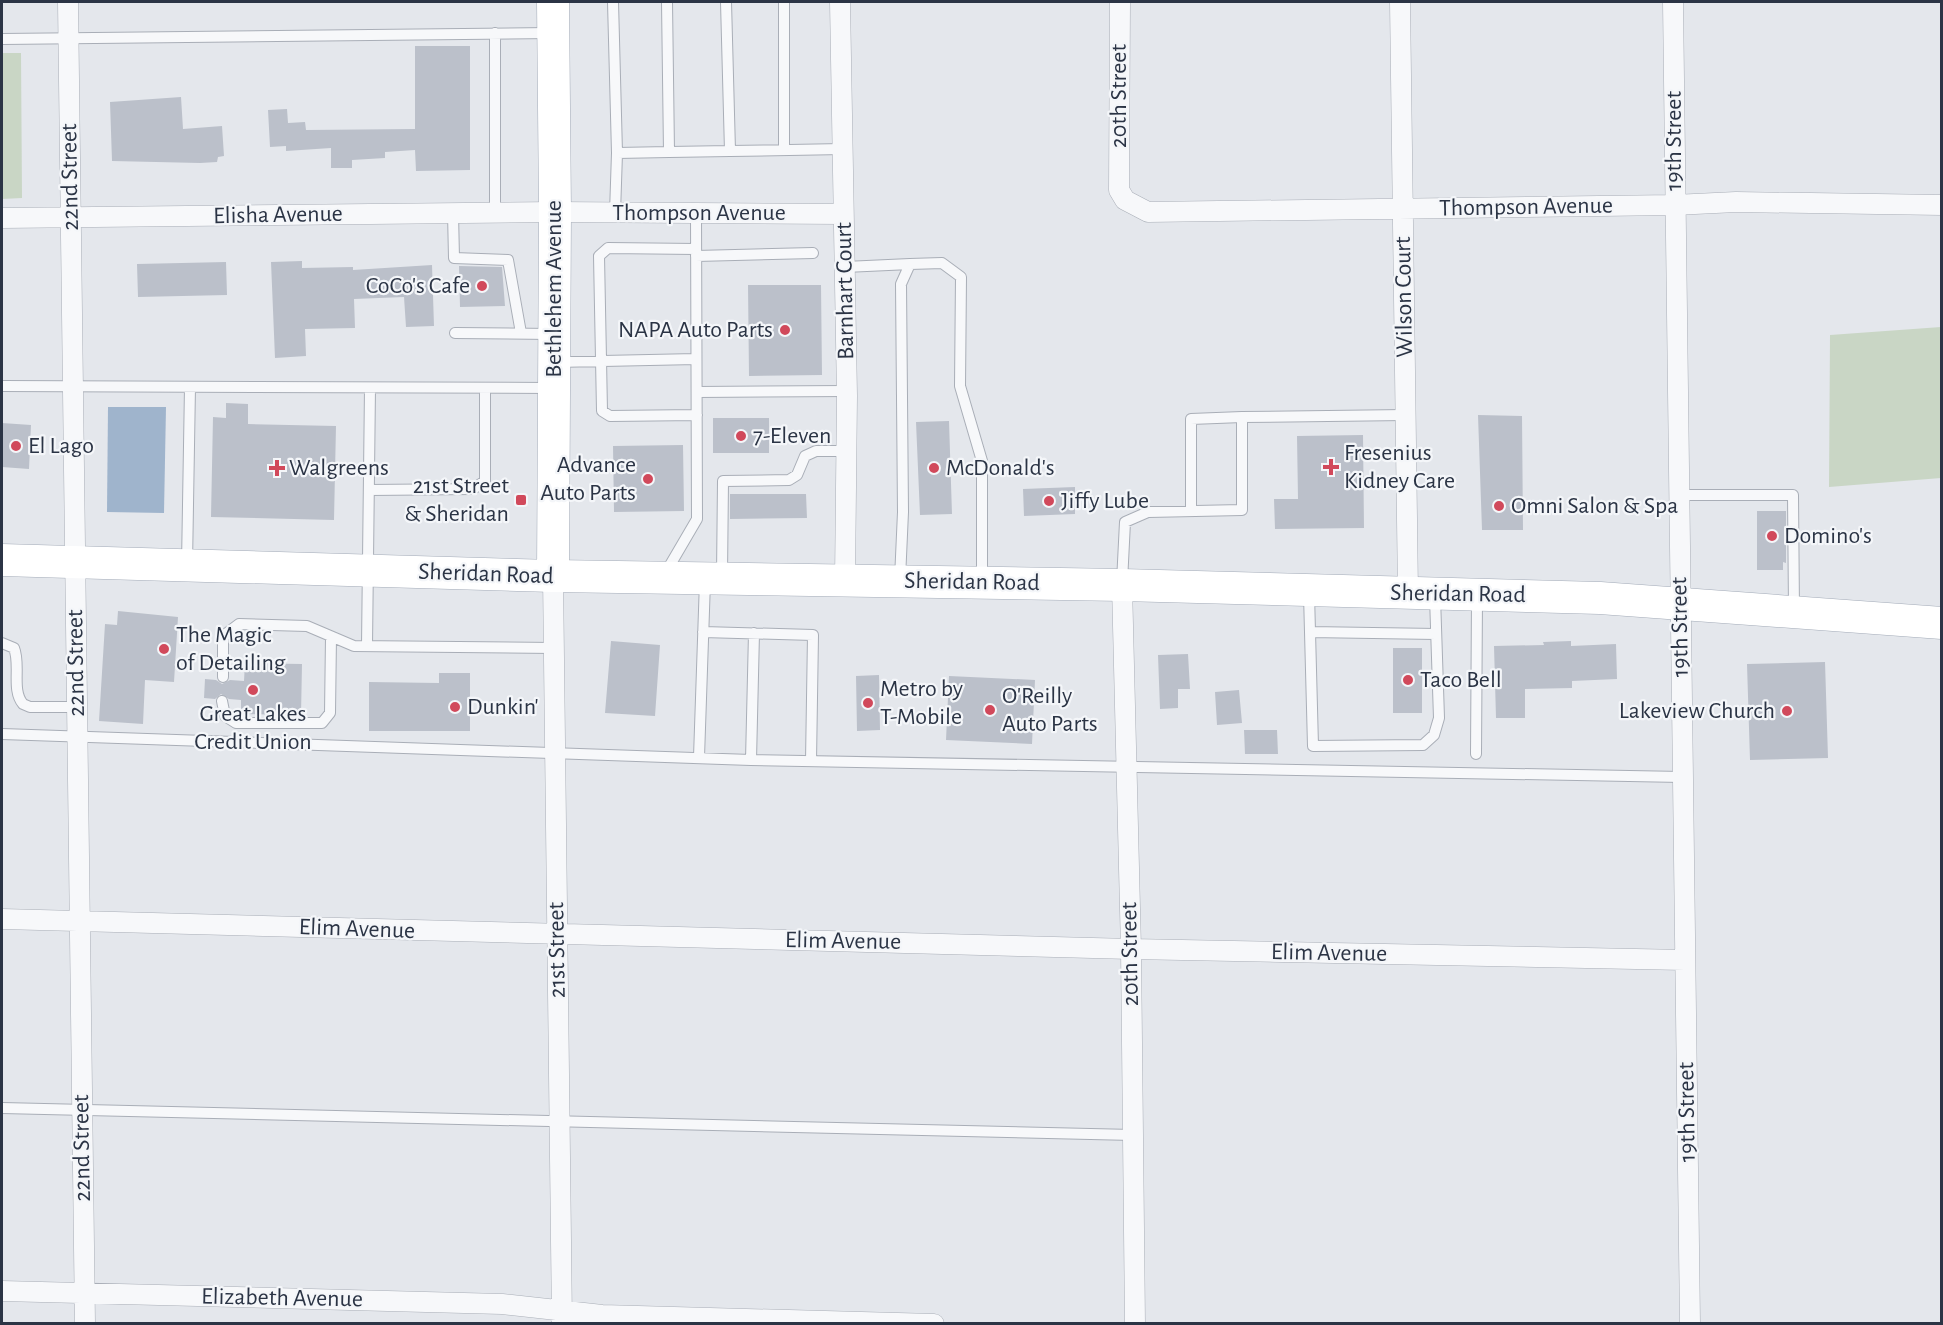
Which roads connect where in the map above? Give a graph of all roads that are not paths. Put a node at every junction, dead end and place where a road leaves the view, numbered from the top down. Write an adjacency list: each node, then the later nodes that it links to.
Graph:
1 (68, 2): 14 (street, 22nd Street)
2 (553, 2): 12 (main road, Bethlehem Avenue)
3 (613, 2): 19 (lane)
4 (667, 2): 18 (lane)
5 (726, 2): 17 (lane)
6 (784, 2): 15 (lane)
7 (840, 2): 16 (street, Barnhart Court)
8 (1120, 2): 20 (street, 20th Street)
9 (1400, 2): 23 (street, Wilson Court)
10 (1673, 2): 21 (street, 19th Street)
11 (495, 33): 12 (lane); 14 (lane); 26 (lane)
12 (553, 33): 24 (main road, Bethlehem Avenue)
13 (2, 39): 14 (lane)
14 (69, 39): 31 (street, 22nd Street)
15 (784, 149): 16 (lane); 17 (lane)
16 (843, 149): 29 (street, Barnhart Court)
17 (730, 151): 18 (lane)
18 (669, 152): 19 (lane)
19 (617, 153): 27 (lane)
20 (1119, 190): 23 (street, Thompson Avenue)
21 (1674, 205): 22 (street, Thompson Avenue); 23 (street, Thompson Avenue); 53 (street, 19th Street)
22 (1941, 205)
23 (1402, 208): 49 (street, Wilson Court)
24 (555, 212): 26 (street, Elisha Avenue); 27 (street, Thompson Avenue); 39 (main road, Bethlehem Avenue)
25 (453, 213): 26 (street, Elisha Avenue); 31 (street, Elisha Avenue); 37 (lane)
26 (495, 213)
27 (615, 213): 28 (street, Thompson Avenue)
28 (696, 213): 29 (street, Thompson Avenue); 32 (lane)
29 (843, 214): 35 (street, Barnhart Court)
30 (2, 218): 31 (street, Elisha Avenue)
31 (70, 218): 42 (street, 22nd Street)
32 (696, 253): 33 (lane); 38 (lane); 40 (lane)
33 (813, 253)
34 (910, 264): 35 (lane); 63 (lane); 64 (lane)
35 (845, 267): 46 (street, Barnhart Court)
36 (455, 333): 37 (lane)
37 (521, 333): 39 (lane)
38 (696, 359): 40 (lane); 47 (lane)
39 (554, 361): 40 (lane); 45 (lane); 59 (main road, Bethlehem Avenue)
40 (600, 361): 48 (lane)
41 (2, 386): 42 (lane)
42 (72, 386): 43 (lane); 56 (street, 22nd Street)
43 (190, 387): 44 (lane); 57 (lane)
44 (370, 387): 45 (lane); 52 (lane)
45 (485, 388): 52 (lane)
46 (847, 391): 47 (lane); 51 (street, Barnhart Court)
47 (697, 392): 48 (lane)
48 (697, 415): 60 (lane)
49 (1405, 415): 50 (lane); 67 (street, Wilson Court)
50 (1242, 417): 54 (lane); 54 (lane)
51 (847, 451): 61 (lane); 62 (street, Barnhart Court)
52 (369, 490): 58 (lane)
53 (1678, 495): 69 (street, 19th Street); 70 (lane)
54 (1191, 511): 65 (lane)
55 (2, 560): 56 (main road, Sheridan Road)
56 (74, 562): 57 (main road, Sheridan Road); 82 (street, 22nd Street)
57 (187, 565): 58 (main road, Sheridan Road)
58 (367, 569): 59 (main road, Sheridan Road); 78 (lane)
59 (553, 576): 60 (main road, Sheridan Road); 79 (street, 21st Street)
60 (663, 578): 61 (main road, Sheridan Road)
61 (713, 578): 62 (main road, Sheridan Road); 72 (lane)
62 (845, 580): 63 (main road, Sheridan Road)
63 (900, 581): 64 (main road, Sheridan Road)
64 (982, 582): 65 (main road, Sheridan Road)
65 (1122, 585): 66 (main road, Sheridan Road); 90 (street, 20th Street)
66 (1309, 590): 67 (main road, Sheridan Road); 73 (lane)
67 (1421, 594): 68 (main road, Sheridan Road); 75 (lane)
68 (1477, 595): 69 (main road, Sheridan Road); 86 (lane)
69 (1680, 603): 70 (main road, Sheridan Road); 91 (street, 19th Street)
70 (1794, 610): 71 (main road, Sheridan Road)
71 (1941, 622)
72 (703, 632): 74 (lane); 87 (lane)
73 (1310, 632): 75 (lane); 75 (lane)
74 (753, 633): 88 (lane); 89 (lane)
75 (1436, 634)
76 (331, 637): 78 (lane); 80 (lane); 81 (lane)
77 (2, 643): 82 (lane)
78 (367, 646): 79 (lane)
79 (554, 648): 85 (street, 21st Street)
80 (223, 677)
81 (222, 701)
82 (76, 706): 84 (street, 22nd Street)
83 (2, 734): 84 (lane)
84 (77, 735): 85 (lane); 93 (street, 22nd Street)
85 (556, 752): 87 (lane); 94 (street, 21st Street)
86 (1476, 754)
87 (699, 757): 88 (lane)
88 (751, 760): 89 (lane)
89 (811, 761): 90 (lane)
90 (1126, 767): 91 (lane); 95 (street, 20th Street)
91 (1682, 777): 96 (street, 19th Street)
92 (2, 919): 93 (street, Elim Avenue)
93 (79, 921): 94 (street, Elim Avenue); 98 (street, 22nd Street)
94 (557, 934): 95 (street, Elim Avenue); 99 (street, 21st Street)
95 (1131, 949): 96 (street, Elim Avenue); 100 (street, 20th Street)
96 (1685, 960): 108 (street, 19th Street)
97 (2, 1108): 98 (lane)
98 (82, 1110): 99 (lane); 102 (street, 22nd Street)
99 (559, 1122): 100 (lane); 103 (street, 21st Street)
100 (1132, 1135): 107 (street, 20th Street)
101 (2, 1291): 102 (street, Elizabeth Avenue)
102 (84, 1293): 103 (street, Elizabeth Avenue); 104 (street, 22nd Street)
103 (562, 1317): 105 (street, Elizabeth Avenue)
104 (85, 1323)
105 (854, 1323): 106 (street, Elizabeth Avenue)
106 (934, 1323)
107 (1135, 1323)
108 (1690, 1323)

